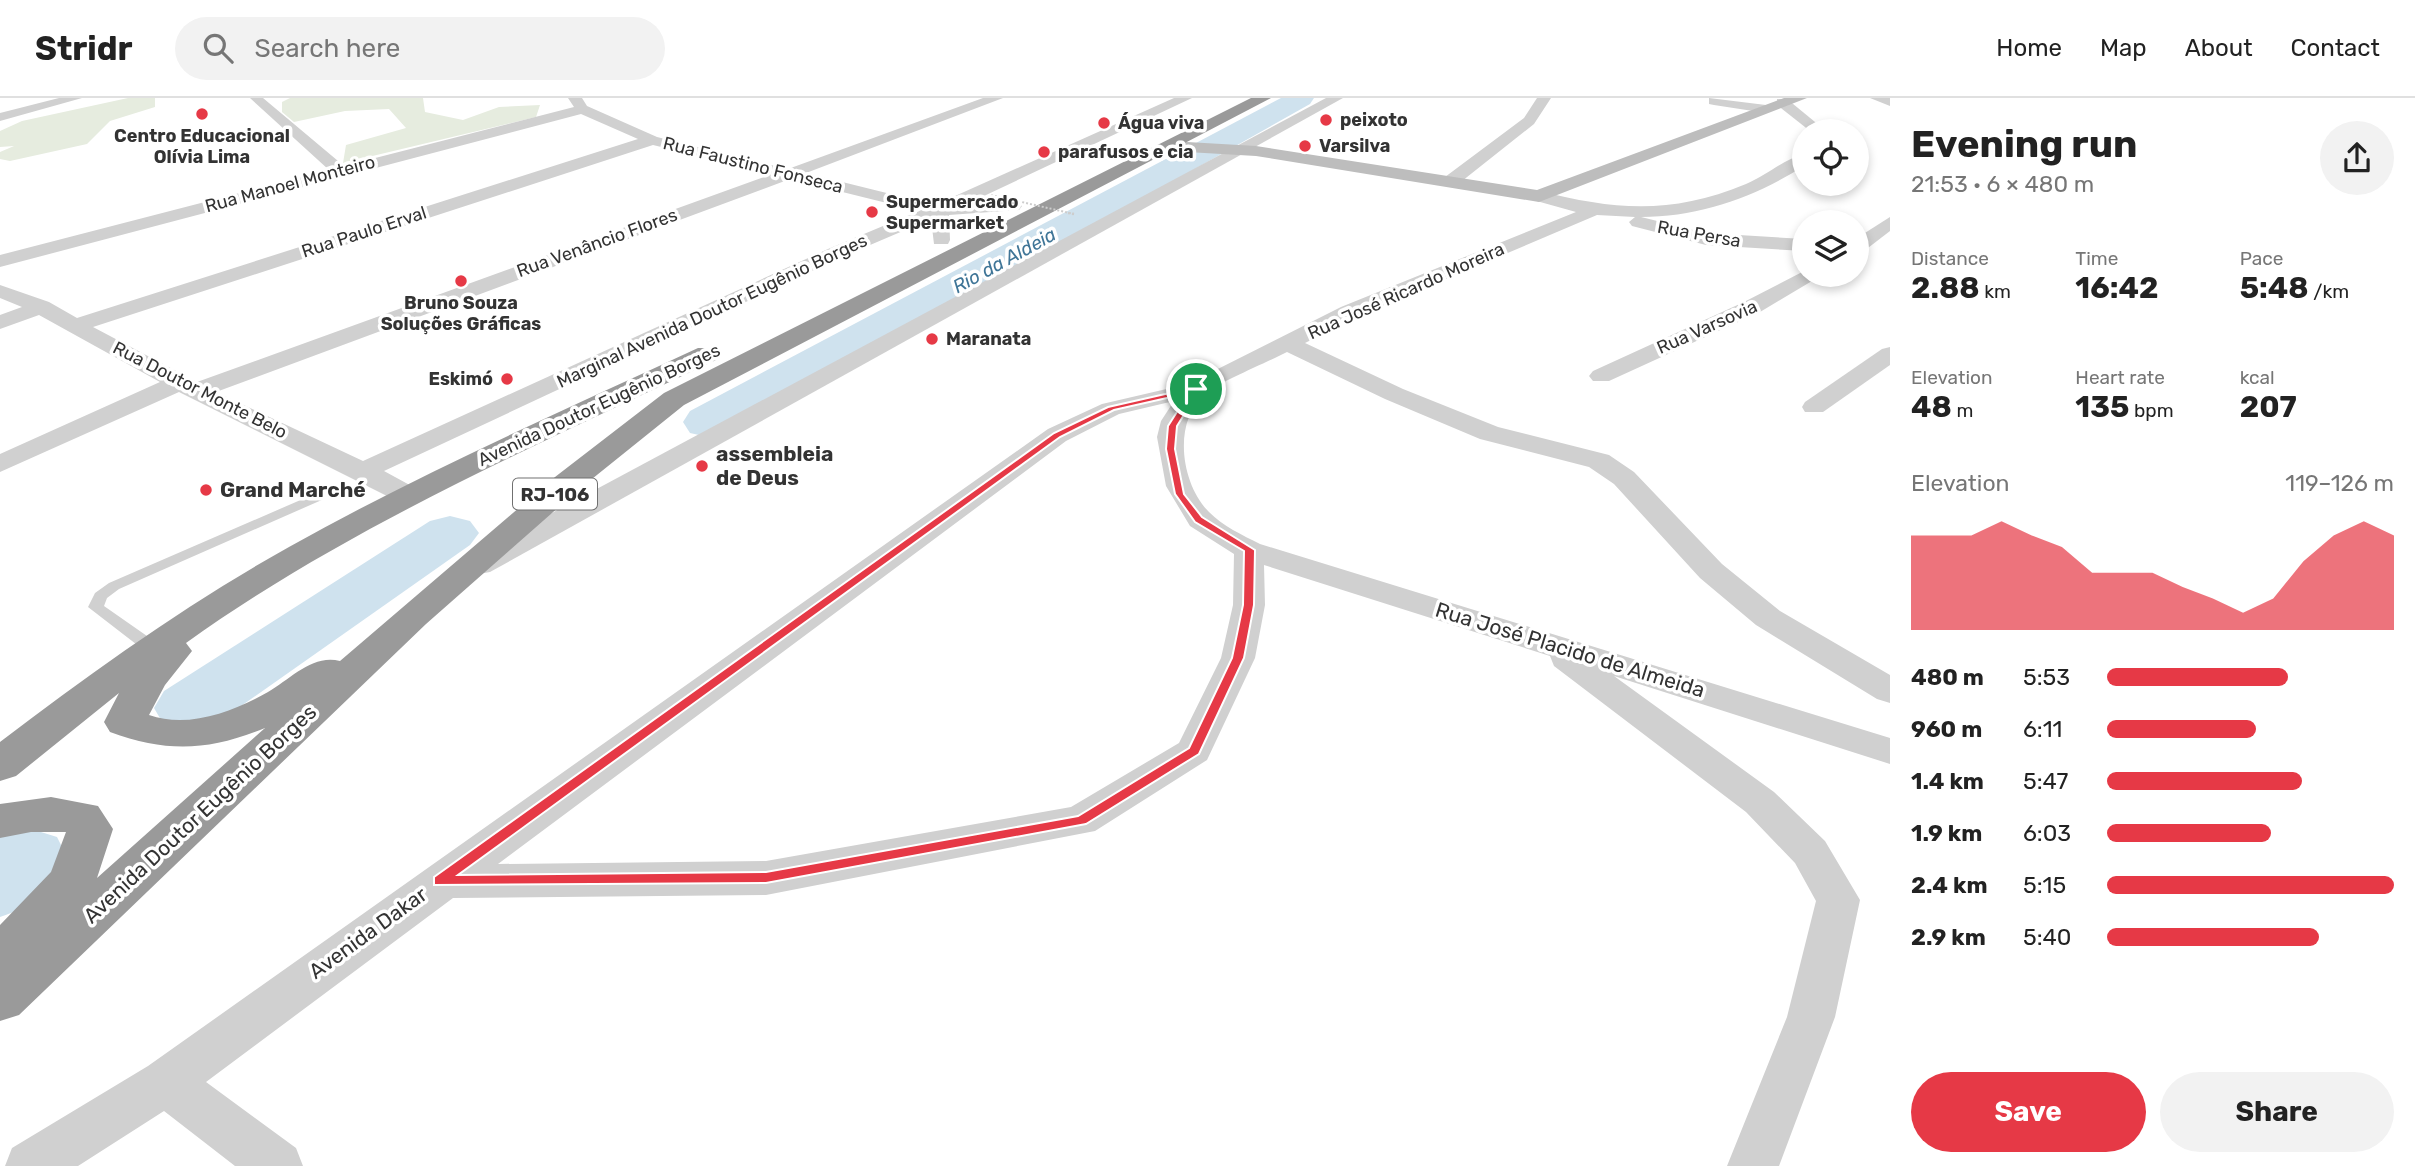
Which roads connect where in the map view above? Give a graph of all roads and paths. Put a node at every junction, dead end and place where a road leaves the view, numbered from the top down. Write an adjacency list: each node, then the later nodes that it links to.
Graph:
1 (75, 98): 16 (street)
2 (996, 98): 15 (street, Rua Venâncio Flores)
3 (1185, 98): 31 (street, Marginal Avenida Doutor Eugênio Borges)
4 (1231, 98): 28 (highway, Avenida Doutor Eugênio Borges / RJ-106)
5 (1263, 98): 19 (highway, Avenida Doutor Eugênio Borges / RJ-106)
6 (1336, 98): 21 (street, Avenida Doutor Eugênio Borges)
7 (1544, 98): 25 (street)
8 (1877, 98): 11 (street)
9 (256, 99): 23 (street)
10 (1714, 99): 13 (street); 18 (street)
11 (1890, 102)
12 (578, 103): 20 (street, Rua Faustino Fonseca); 23 (street, Rua Manoel Monteiro)
13 (1782, 103): 17 (street); 18 (street)
14 (931, 104): 15 (street)
15 (952, 115): 24 (street, Rua Venâncio Flores)
16 (0, 117)
17 (1803, 119)
18 (1715, 130): 27 (street)
19 (1196, 138): 21 (street, Avenida Doutor Eugênio Borges); 21 (street); 46 (highway, Avenida Doutor Eugênio Borges / RJ-106)
20 (652, 140): 24 (street, Rua Faustino Fonseca); 40 (street, Rua Paulo Erval)
21 (1243, 148): 25 (street); 53 (street, Avenida Doutor Eugênio Borges)
22 (1792, 166): 29 (street)
23 (339, 170): 35 (street, Rua Manoel Monteiro)
24 (786, 173): 31 (street, Rua Faustino Fonseca); 44 (street, Rua Venâncio Flores)
25 (1451, 181): 27 (street)
26 (991, 195): 30 (path, bridge)
27 (1539, 196): 29 (street)
28 (1013, 206): 31 (highway, Avenida Doutor Eugênio Borges / RJ-106); 31 (street, Rua Faustino Fonseca)
29 (1595, 210): 34 (street, Rua Persa); 41 (street, Rua José Ricardo Moreira)
30 (1074, 214)
31 (939, 220): 49 (street, Marginal Avenida Doutor Eugênio Borges); 50 (highway, Avenida Doutor Eugênio Borges / RJ-106)
32 (1890, 222): 33 (street)
33 (1869, 237)
34 (1792, 244)
35 (0, 261)
36 (1792, 286): 43 (street, Rua Varsovia)
37 (0, 291): 38 (street, Rua Doutor Monte Belo)
38 (41, 307): 39 (street); 40 (street, Rua Doutor Monte Belo)
39 (0, 322)
40 (76, 325): 44 (street, Rua Doutor Monte Belo)
41 (1288, 344): 45 (street); 57 (street, Rua José Ricardo Moreira)
42 (1890, 354): 47 (street)
43 (1601, 376)
44 (188, 386): 48 (street, Rua Venâncio Flores); 49 (street, Rua Doutor Monte Belo)
45 (1196, 389): 52 (street, Rua José Placido de Almeida); 61 (street, Avenida Dakar)
46 (674, 399): 53 (highway, Avenida Doutor Eugênio Borges / RJ-106); 54 (highway)
47 (1814, 407)
48 (0, 464)
49 (363, 471): 50 (street)
50 (407, 495): 54 (highway, Avenida Doutor Eugênio Borges / RJ-106)
51 (319, 496): 56 (lane)
52 (1250, 550): 55 (street, Rua José Placido de Almeida); 61 (street)
53 (461, 574): 63 (highway, Avenida Doutor Eugênio Borges / RJ-106)
54 (244, 587): 56 (highway, Avenida Doutor Eugênio Borges / RJ-106)
55 (1544, 642): 58 (street, Rua José Placido de Almeida); 67 (street)
56 (151, 647): 59 (highway, Avenida Doutor Eugênio Borges / RJ-106)
57 (1890, 691)
58 (1890, 751)
59 (0, 765)
60 (0, 821): 62 (highway)
61 (439, 881): 64 (street, Avenida Dakar)
62 (0, 957)
63 (0, 998)
64 (166, 1082): 65 (street, Avenida Dakar); 66 (street)
65 (31, 1166)
66 (277, 1166)
67 (1753, 1166)

